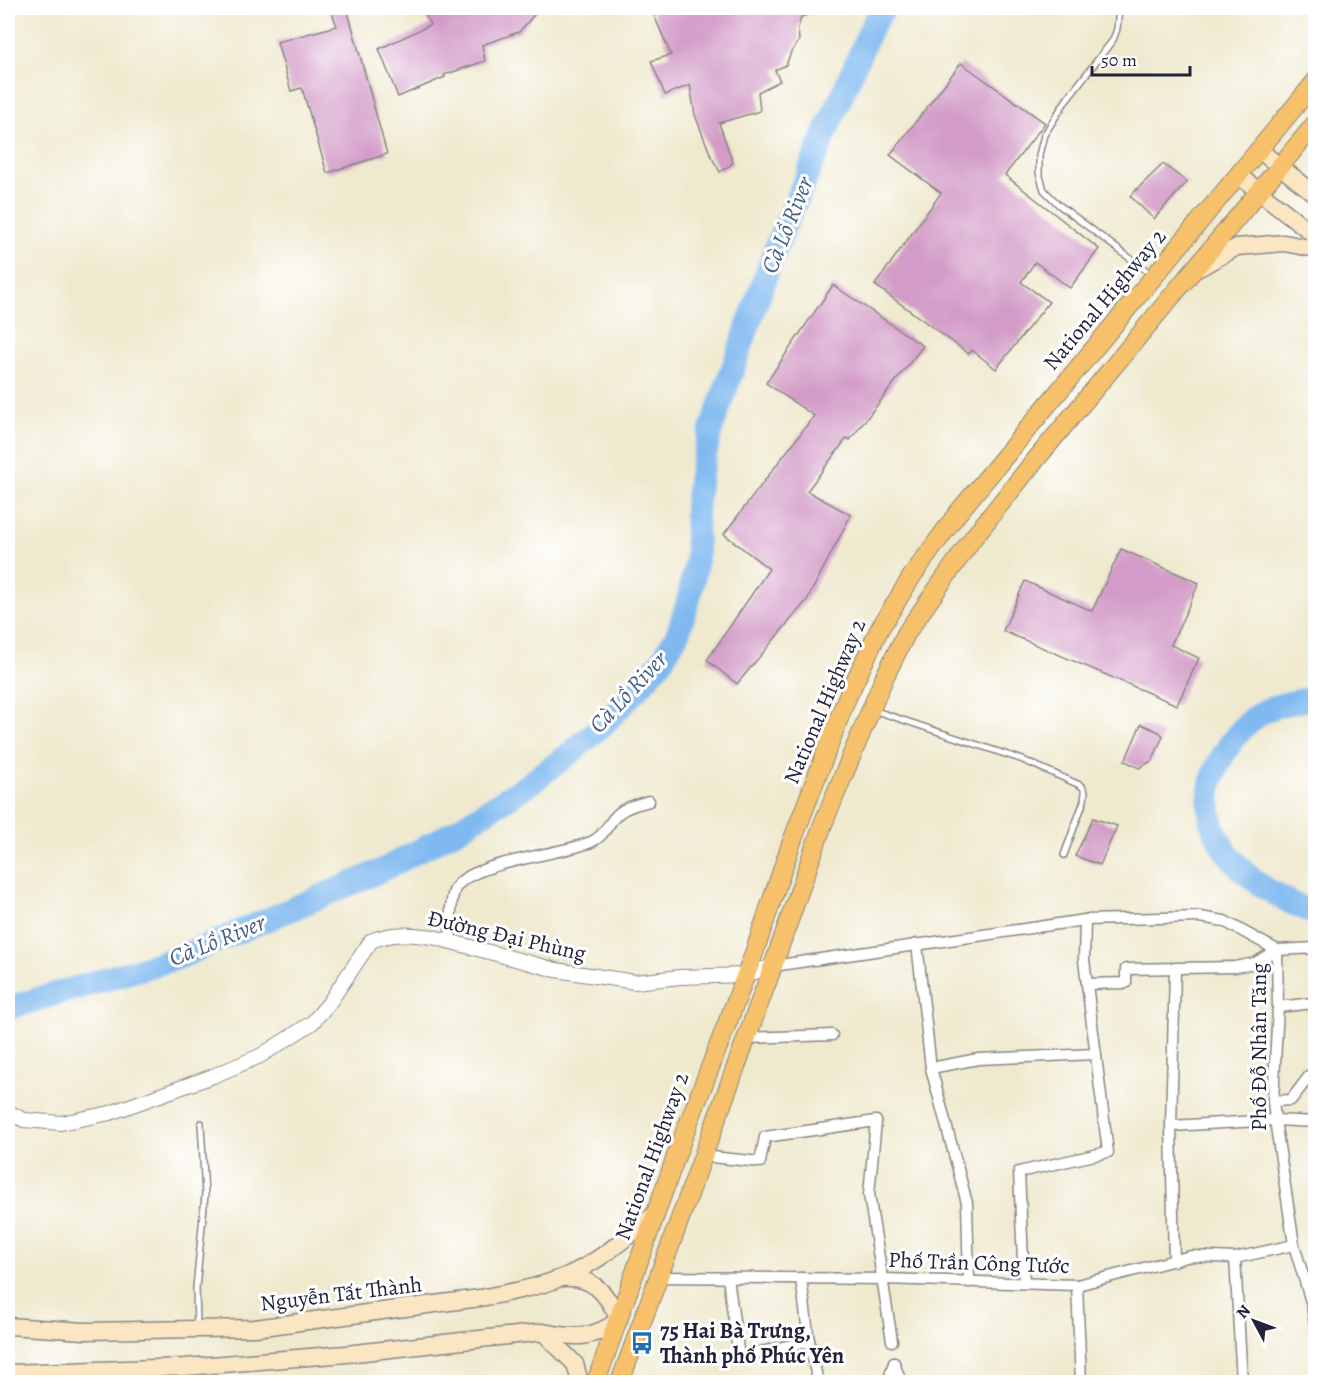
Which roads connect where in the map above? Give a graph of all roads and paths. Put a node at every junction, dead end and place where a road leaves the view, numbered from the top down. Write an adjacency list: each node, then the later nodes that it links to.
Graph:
1 (1119, 8): 12 (lane)
2 (1316, 81): 4 (highway, National Highway 2)
3 (1316, 123): 5 (highway, National Highway 2)
4 (1259, 150): 5 (main road); 6 (highway, National Highway 2)
5 (1280, 166): 7 (highway, National Highway 2); 8 (main road)
6 (1238, 175): 7 (main road); 12 (highway, National Highway 2)
7 (1259, 191): 9 (main road); 11 (highway, National Highway 2)
8 (1316, 195)
9 (1316, 236)
10 (1316, 249): 11 (main road)
11 (1193, 272): 14 (highway, National Highway 2)
12 (1155, 277): 13 (highway, National Highway 2)
13 (846, 700): 14 (highway); 24 (highway, National Highway 2)
14 (871, 710): 16 (lane); 22 (highway, National Highway 2)
15 (649, 801): 18 (street)
16 (1064, 855)
17 (1085, 920): 19 (street, Phố Đỗ Nhân Tăng); 21 (street, Phố Đỗ Nhân Tăng); 25 (street)
18 (450, 943): 24 (street, Đường Đại Phùng); 34 (street, Đường Đại Phùng)
19 (917, 944): 22 (street, Phố Đỗ Nhân Tăng); 31 (street)
20 (1316, 948): 21 (street)
21 (1277, 950): 23 (street); 27 (street, Phố Đỗ Nhân Tăng)
22 (773, 966): 24 (street, Đường Đại Phùng); 29 (highway, National Highway 2)
23 (1175, 969): 25 (street); 38 (street)
24 (746, 975): 40 (highway, National Highway 2)
25 (1087, 984): 30 (street)
26 (1313, 1004): 27 (street)
27 (1278, 1007): 33 (street, Phố Đỗ Nhân Tăng)
28 (832, 1035): 29 (street)
29 (746, 1038): 39 (highway, National Highway 2)
30 (1096, 1054): 31 (street); 50 (street)
31 (931, 1068): 49 (street)
32 (1316, 1075): 33 (street)
33 (1273, 1101): 35 (street, Phố Đỗ Nhân Tăng)
34 (8, 1112)
35 (1275, 1120): 36 (street); 38 (street); 41 (street, Phố Đỗ Nhân Tăng)
36 (1316, 1122)
37 (201, 1123): 55 (lane)
38 (1171, 1126): 43 (street)
39 (702, 1156): 44 (highway, National Highway 2); 48 (street)
40 (656, 1213): 45 (main road, Nguyễn Tất Thành); 53 (highway, National Highway 2)
41 (1294, 1245): 42 (street, Phố Trần Công Tước); 52 (street, Phố Đỗ Nhân Tăng)
42 (1234, 1258): 43 (street, Phố Trần Công Tước); 69 (street)
43 (1174, 1261): 51 (street, Phố Trần Công Tước)
44 (658, 1277): 46 (street, Phố Trần Công Tước); 64 (highway, National Highway 2)
45 (561, 1278): 53 (main road); 55 (main road, Nguyễn Tất Thành)
46 (728, 1278): 47 (street, Phố Trần Công Tước); 58 (street)
47 (801, 1278): 48 (street, Phố Trần Công Tước); 58 (street)
48 (884, 1279): 49 (street, Phố Trần Công Tước); 59 (street)
49 (969, 1282): 50 (street, Phố Trần Công Tước)
50 (1024, 1283): 51 (street, Phố Trần Công Tước)
51 (1077, 1285): 68 (street)
52 (1314, 1305): 56 (street, Phố Đỗ Nhân Tăng)
53 (619, 1320): 57 (main road); 63 (highway, National Highway 2)
54 (8, 1326): 55 (main road, Nguyễn Tất Thành)
55 (197, 1329)
56 (1316, 1331)
57 (543, 1332): 61 (main road); 62 (main road)
58 (809, 1341): 65 (street)
59 (892, 1341)
60 (8, 1373): 61 (main road)
61 (144, 1376)
62 (580, 1383)
63 (596, 1383)
64 (620, 1383)
65 (818, 1383)
66 (888, 1383): 67 (street)
67 (901, 1383)
68 (1081, 1383)
69 (1242, 1383)

